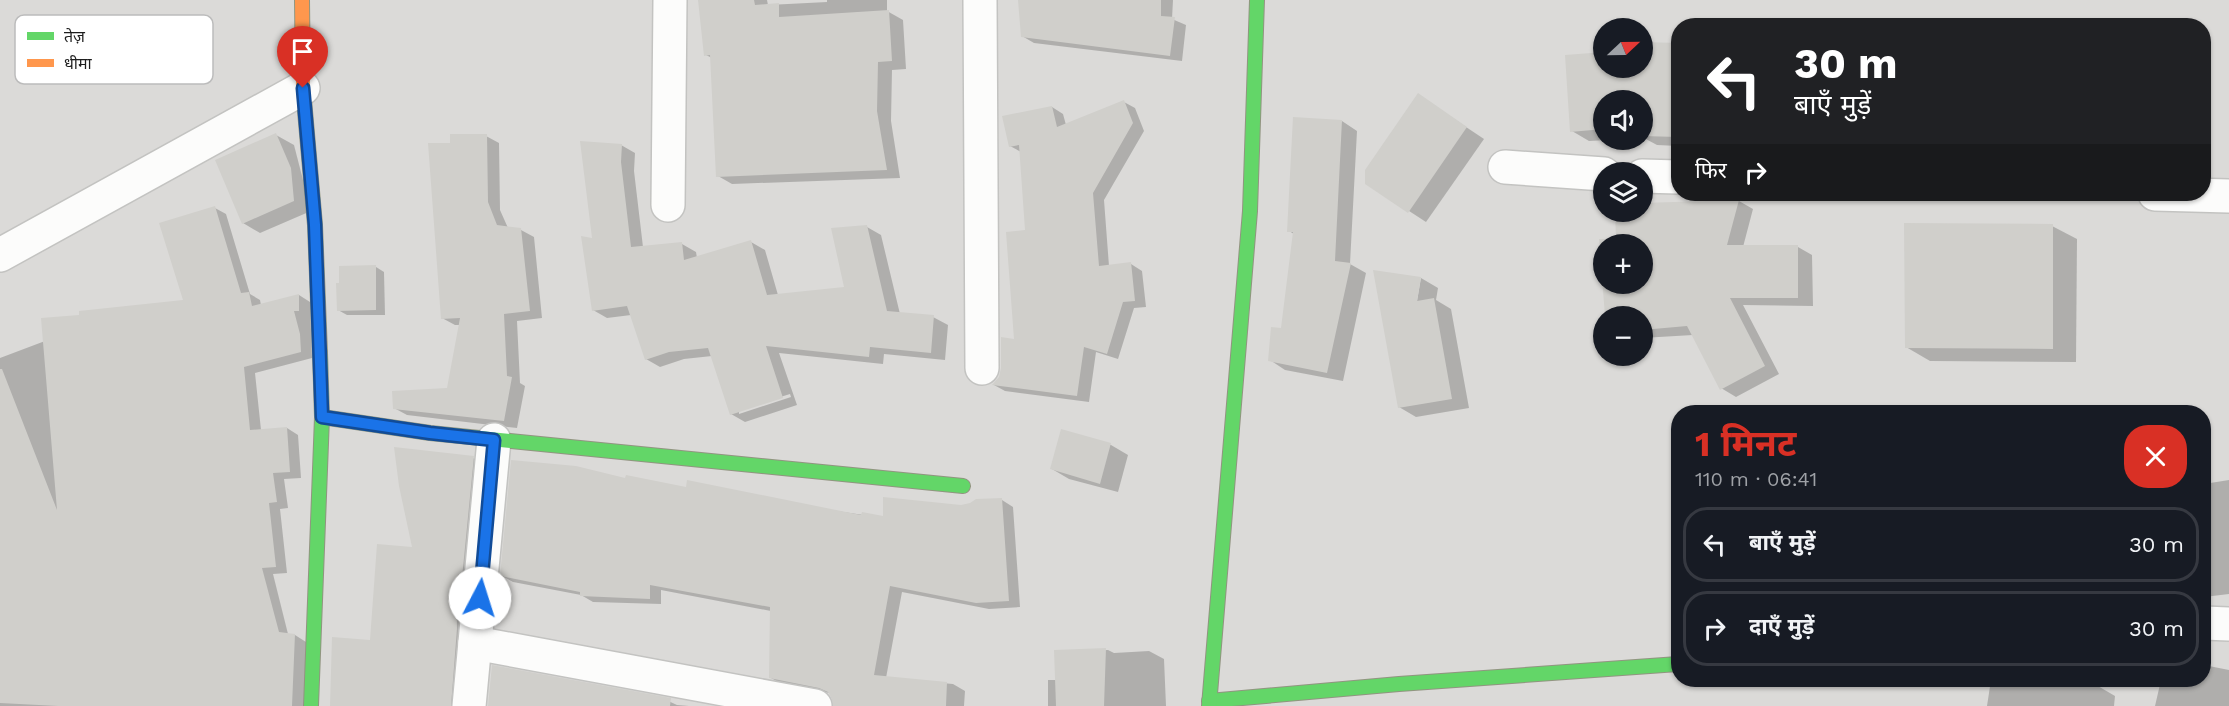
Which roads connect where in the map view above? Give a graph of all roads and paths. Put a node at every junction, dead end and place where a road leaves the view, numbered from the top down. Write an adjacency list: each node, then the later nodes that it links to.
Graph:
1 (302, 0): 5 (street)
2 (670, 0): 12 (street)
3 (980, 0): 14 (street)
4 (1257, 0): 22 (street)
5 (303, 88): 13 (street); 15 (street)
6 (1505, 168): 7 (street)
7 (1593, 173)
8 (1653, 176): 9 (street)
9 (1671, 177)
10 (2211, 196): 11 (street)
11 (2229, 196)
12 (668, 205)
13 (0, 255)
14 (981, 368)
15 (322, 417): 16 (street); 23 (street)
16 (494, 440): 17 (street); 20 (street)
17 (963, 486)
18 (2211, 623): 19 (street)
19 (2229, 624)
20 (475, 643): 24 (street); 25 (street)
21 (1671, 665): 22 (street)
22 (1209, 703)
23 (311, 706)
24 (470, 706)
25 (815, 706)

